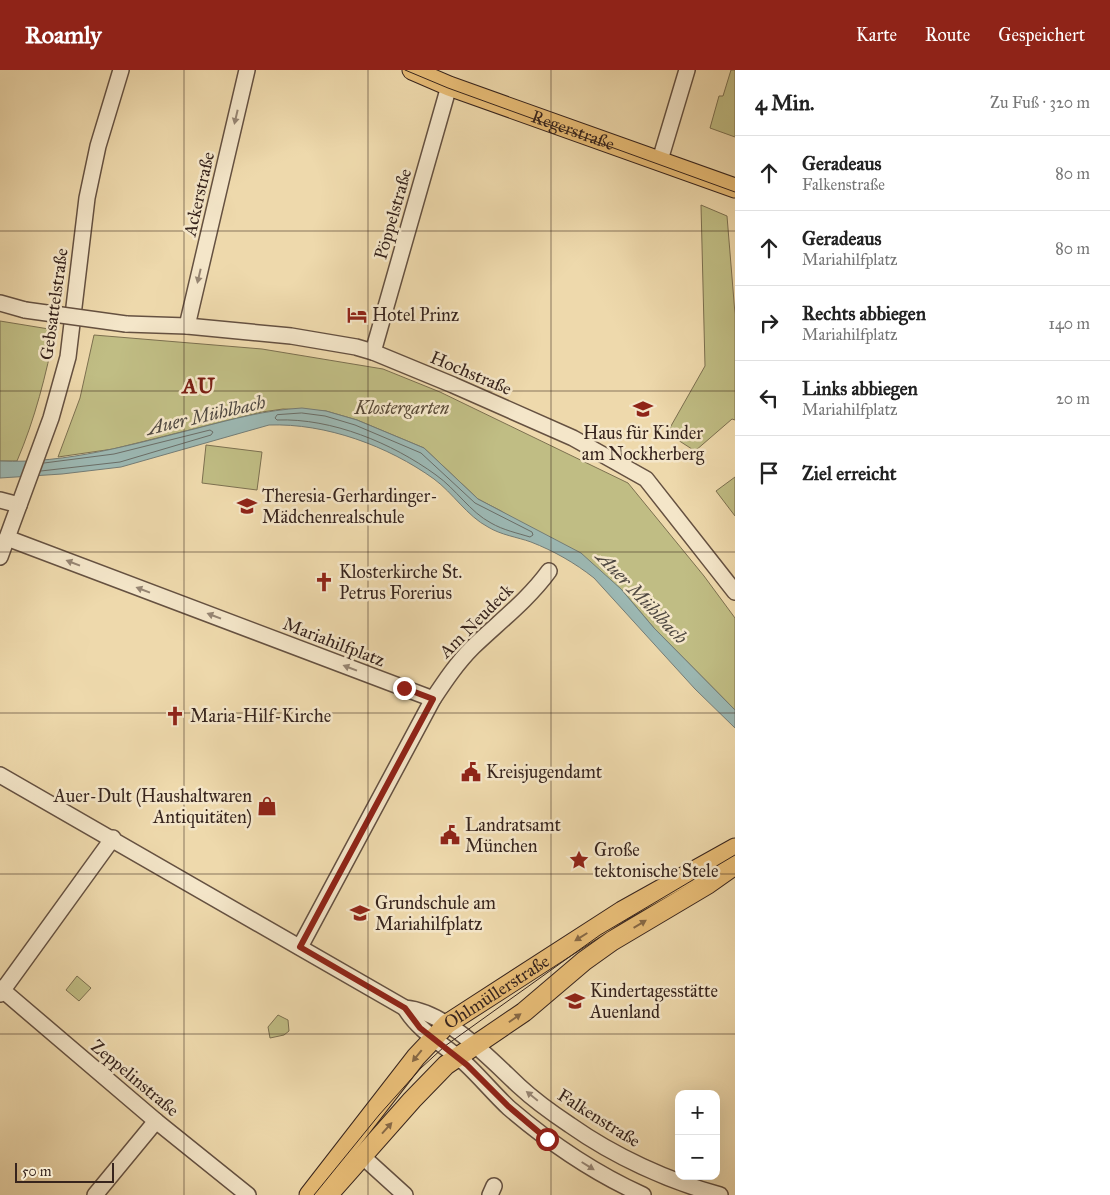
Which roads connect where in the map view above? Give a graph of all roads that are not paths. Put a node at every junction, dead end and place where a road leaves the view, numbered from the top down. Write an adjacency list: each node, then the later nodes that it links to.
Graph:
1 (121, 70): 12 (street, Gebsattelstraße)
2 (247, 70): 9 (street, Ackerstraße, one-way to 9)
3 (412, 70): 5 (main road, Regerstraße)
4 (687, 70): 6 (street)
5 (449, 86): 6 (main road, Regerstraße); 10 (street, Pöppelstraße)
6 (660, 160): 7 (main road, Regerstraße)
7 (735, 188)
8 (13, 307): 9 (street, Hochstraße, bridge)
9 (187, 326): 10 (street, Hochstraße)
10 (373, 352): 16 (street, Hochstraße)
11 (0, 500): 12 (street)
12 (21, 500): 13 (street, Gebsattelstraße)
13 (7, 538): 14 (street); 17 (street, Mariahilfplatz, one-way to 13)
14 (0, 558)
15 (549, 571): 17 (street, Am Neudeck)
16 (735, 592)
17 (433, 699): 22 (street)
18 (0, 775): 19 (street)
19 (113, 838): 22 (street); 23 (street)
20 (735, 848): 24 (main road, Ohlmüllerstraße, one-way to 24)
21 (735, 865): 25 (main road, Ohlmüllerstraße, one-way to 21)
22 (300, 947): 24 (street)
23 (1, 991): 27 (street, Zeppelinstraße)
24 (440, 1031): 25 (street); 26 (street); 31 (main road, Ohlmüllerstraße, one-way to 31)
25 (474, 1046): 26 (main road, Ohlmüllerstraße); 35 (street, Falkenstraße, one-way to 25)
26 (458, 1057): 28 (main road, Ohlmüllerstraße, one-way to 26); 34 (street, one-way to 34)
27 (156, 1121): 29 (street); 30 (street, Zeppelinstraße)
28 (362, 1156): 32 (main road, Ohlmüllerstraße); 33 (street)
29 (95, 1195)
30 (248, 1195)
31 (309, 1195)
32 (328, 1195)
33 (405, 1195)
34 (643, 1195)
35 (720, 1195)

